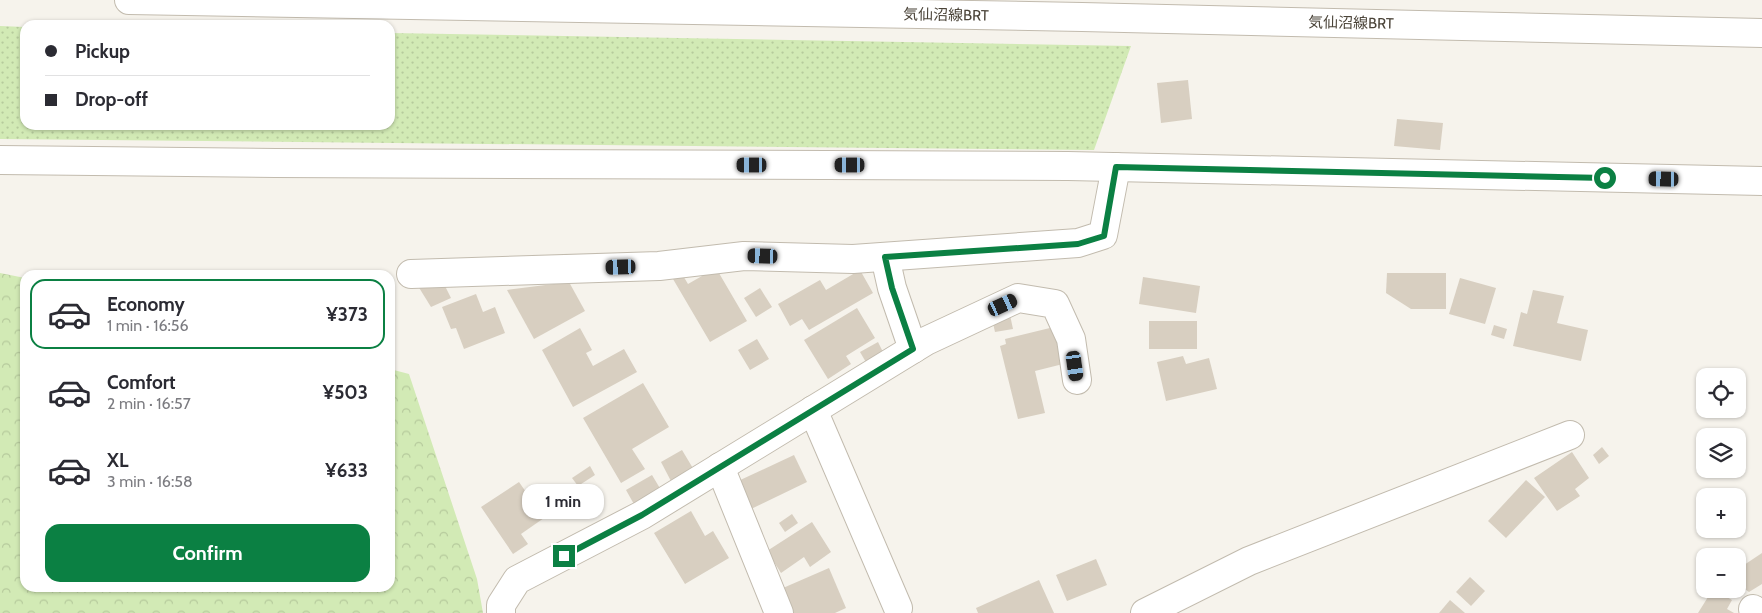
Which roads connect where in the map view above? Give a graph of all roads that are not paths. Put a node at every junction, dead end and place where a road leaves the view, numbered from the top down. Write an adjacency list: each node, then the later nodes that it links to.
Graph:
1 (129, 0): 2 (street, 気仙沼線BRT)
2 (1762, 34)
3 (0, 160): 4 (street)
4 (1116, 167): 5 (street); 6 (street)
5 (1762, 181)
6 (885, 257): 7 (street); 8 (street)
7 (411, 274)
8 (913, 349): 9 (street); 10 (street)
9 (1077, 380)
10 (813, 410): 12 (street); 13 (street)
11 (1570, 435): 16 (street)
12 (720, 467): 14 (street); 15 (street)
13 (898, 608)
14 (501, 613)
15 (778, 613)
16 (1145, 613)

